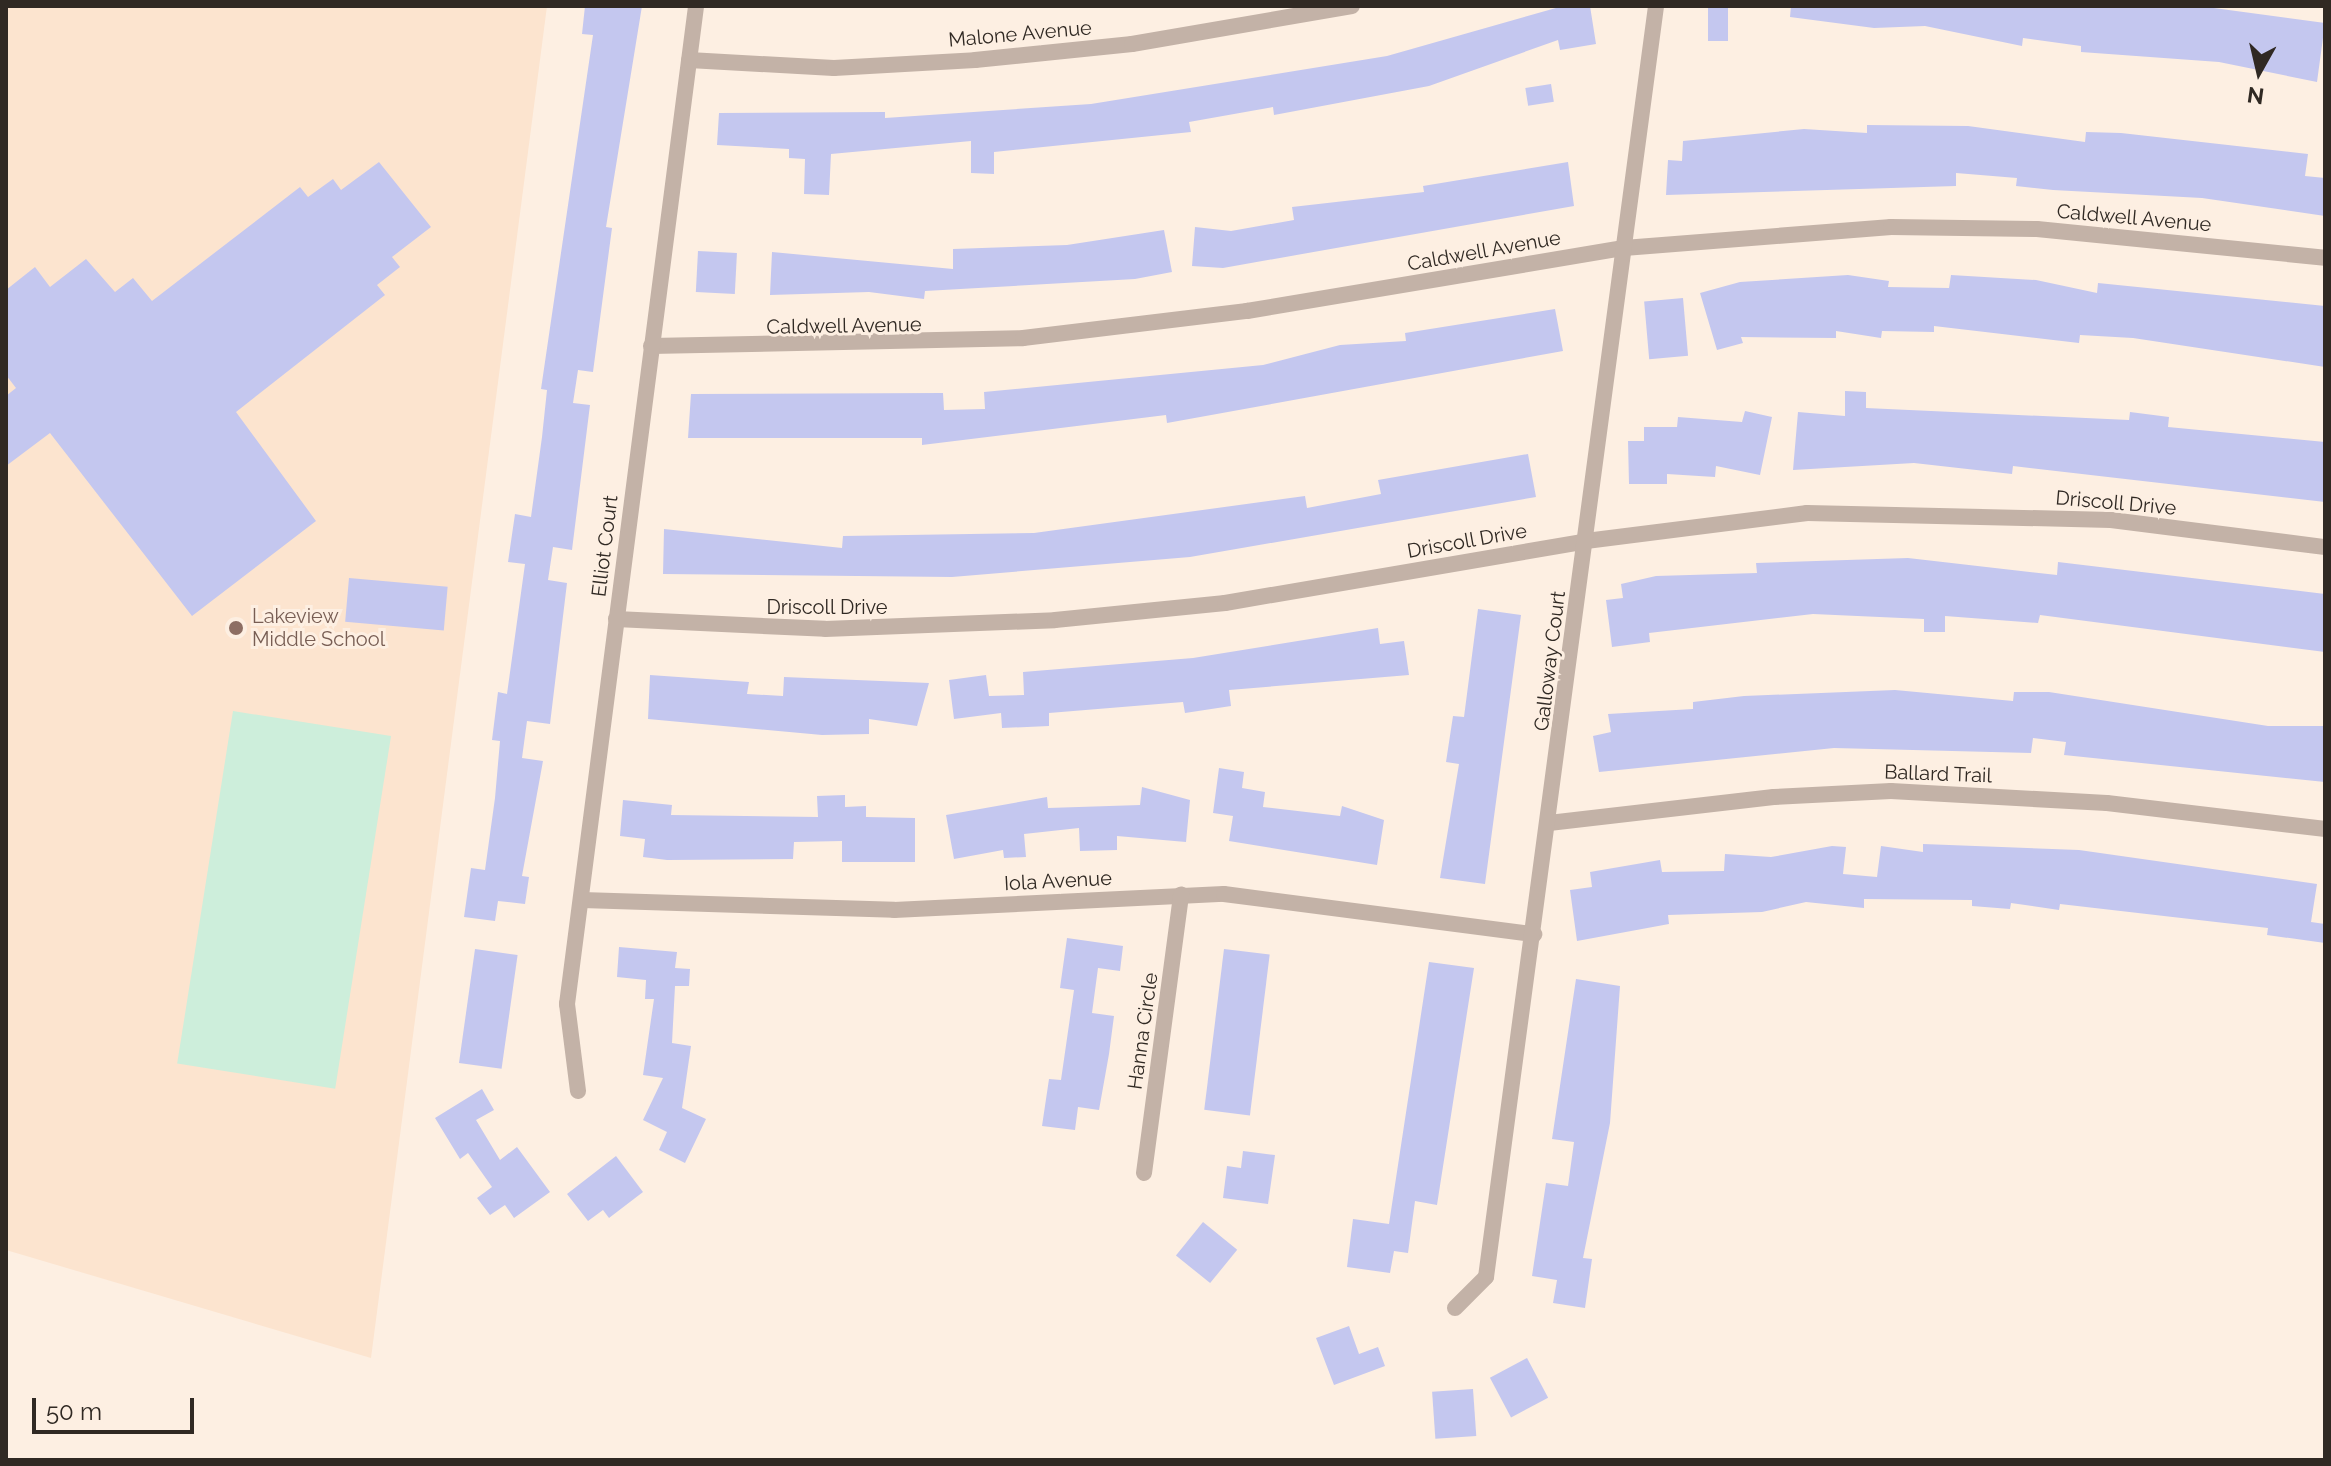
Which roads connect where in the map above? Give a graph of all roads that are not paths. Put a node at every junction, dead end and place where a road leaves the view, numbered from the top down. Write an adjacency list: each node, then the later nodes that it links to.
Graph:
1 (696, 6): 4 (street, Elliot Court)
2 (1352, 6): 4 (street, Malone Avenue)
3 (1656, 6): 5 (street, Galloway Court)
4 (689, 60): 7 (street, Elliot Court)
5 (1624, 248): 6 (street, Caldwell Avenue); 7 (street, Caldwell Avenue); 8 (street, Galloway Court)
6 (2325, 258)
7 (651, 346): 10 (street, Elliot Court)
8 (1586, 541): 9 (street, Driscoll Drive); 10 (street, Driscoll Drive); 11 (street, Galloway Court)
9 (2325, 547)
10 (616, 619): 14 (street, Elliot Court)
11 (1549, 823): 12 (street, Ballard Trail); 15 (street, Galloway Court)
12 (2325, 829)
13 (1181, 894): 14 (street, Iola Avenue); 15 (street, Iola Avenue); 17 (street, Hanna Circle)
14 (582, 900): 16 (street, Elliot Court)
15 (1534, 934): 18 (street, Galloway Court)
16 (578, 1091)
17 (1144, 1173)
18 (1455, 1308)

